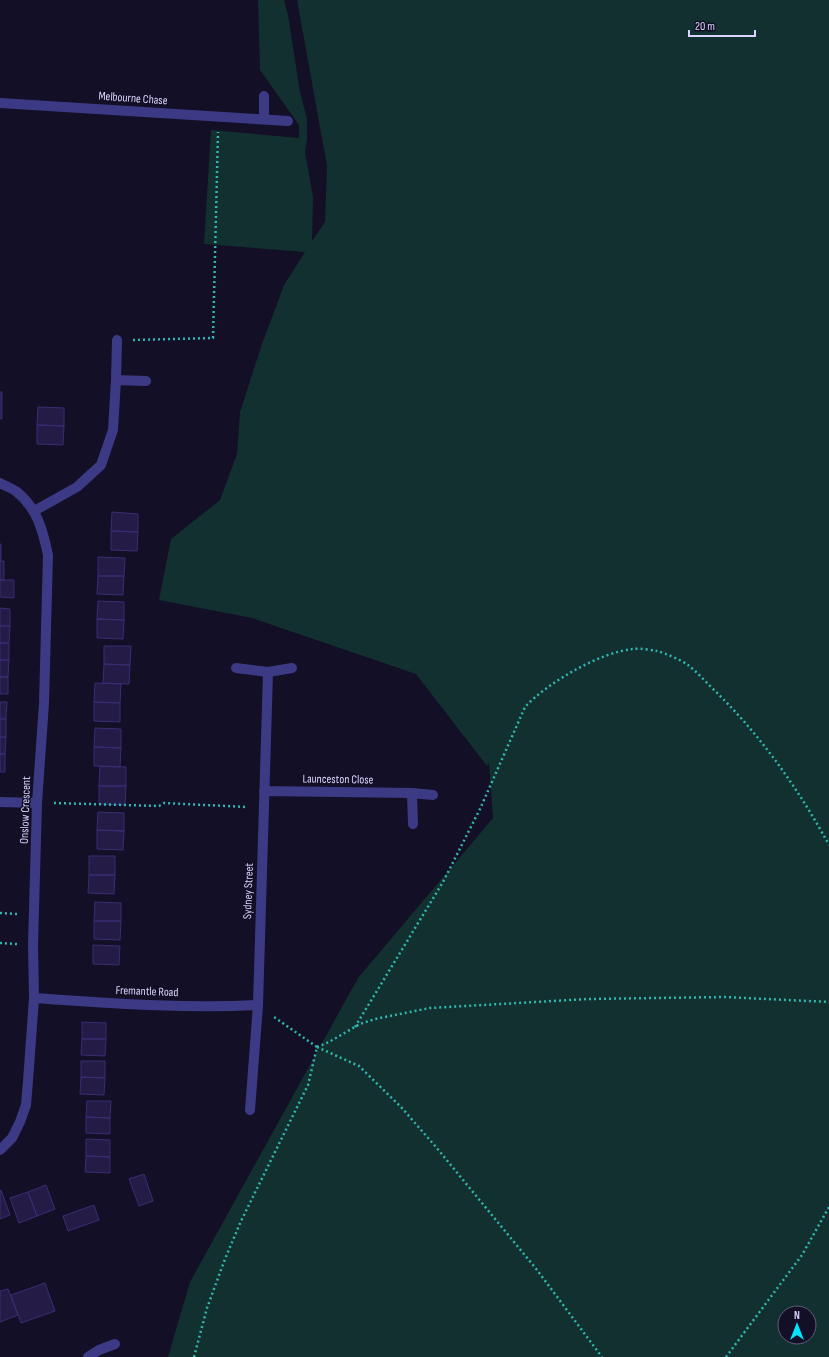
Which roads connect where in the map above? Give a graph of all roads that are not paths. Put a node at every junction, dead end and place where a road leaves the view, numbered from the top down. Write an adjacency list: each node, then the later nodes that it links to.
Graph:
1 (264, 96): 3 (street)
2 (0, 102): 3 (street, Melbourne Chase)
3 (264, 119): 4 (street, Melbourne Chase)
4 (288, 121)
5 (117, 340): 6 (street)
6 (116, 380): 7 (street); 9 (street)
7 (146, 381)
8 (0, 483): 9 (street, Onslow Crescent)
9 (34, 511): 17 (street, Onslow Crescent)
10 (236, 668): 12 (street)
11 (292, 668): 12 (street)
12 (268, 672): 13 (street, Sydney Street)
13 (264, 791): 14 (street, Launceston Close); 20 (street, Sydney Street)
14 (412, 793): 15 (street, Launceston Close); 18 (street)
15 (434, 794)
16 (0, 802): 17 (street)
17 (37, 803): 19 (street, Onslow Crescent)
18 (413, 824)
19 (34, 998): 20 (street, Fremantle Road); 22 (street, Onslow Crescent)
20 (258, 1005): 21 (street, Sydney Street)
21 (250, 1110)
22 (0, 1150)
23 (116, 1344): 24 (street)
24 (102, 1353): 25 (street)
25 (88, 1357)

